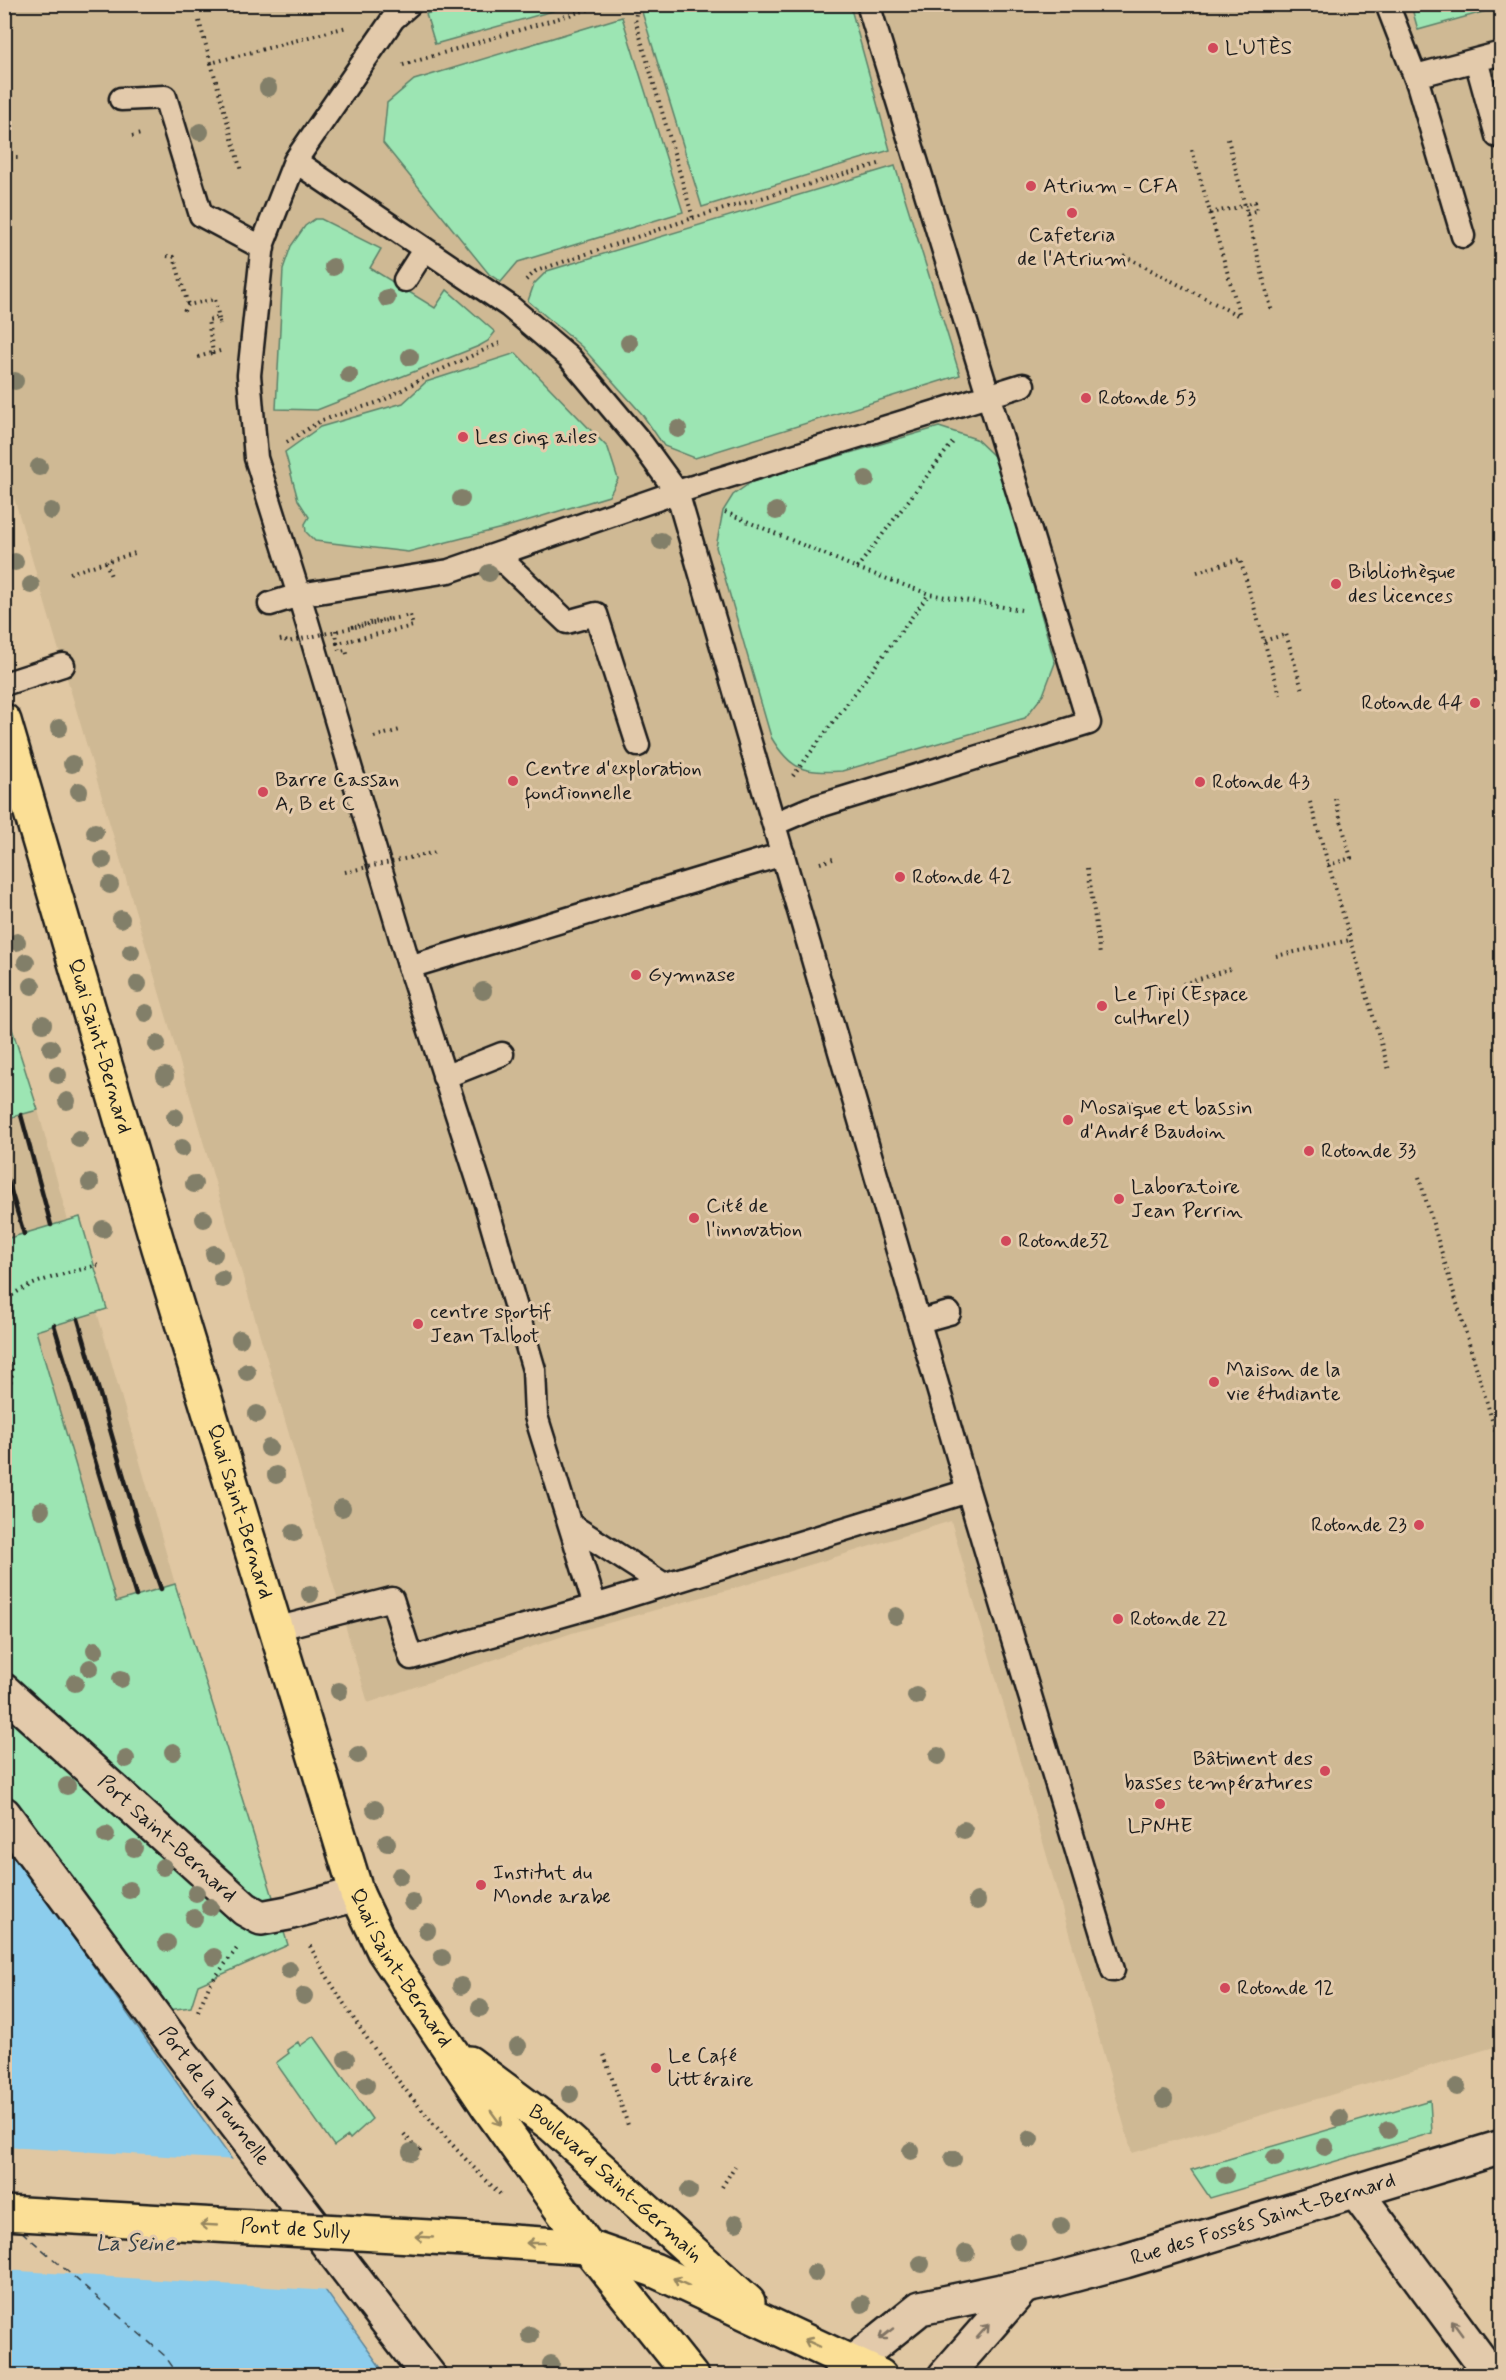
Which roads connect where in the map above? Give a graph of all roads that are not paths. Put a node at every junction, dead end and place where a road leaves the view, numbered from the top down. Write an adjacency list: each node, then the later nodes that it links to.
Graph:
1 (410, 4): 9 (lane)
2 (868, 4): 15 (lane)
3 (1387, 4): 6 (lane)
4 (1502, 53): 5 (lane)
5 (1476, 60): 6 (lane); 8 (lane)
6 (1416, 76): 10 (lane)
7 (121, 99): 11 (lane)
8 (1497, 136)
9 (295, 161): 11 (lane); 12 (lane)
10 (1463, 236)
11 (263, 248): 18 (lane)
12 (424, 250): 13 (lane); 16 (lane)
13 (405, 280)
14 (1023, 385): 15 (lane)
15 (988, 396): 16 (lane); 24 (lane)
16 (677, 492): 17 (lane); 24 (lane)
17 (497, 555): 18 (lane); 23 (lane)
18 (299, 595): 19 (lane); 26 (lane)
19 (270, 604)
20 (63, 665): 21 (lane)
21 (4, 684)
22 (4, 721): 35 (main road, Quai Saint-Bernard)
23 (638, 745)
24 (771, 816): 25 (lane)
25 (783, 854): 26 (lane); 30 (lane)
26 (409, 967): 28 (lane)
27 (502, 1054): 28 (lane)
28 (444, 1077): 32 (lane)
29 (949, 1313): 30 (lane)
30 (920, 1322): 31 (lane)
31 (968, 1491): 33 (lane); 39 (lane)
32 (572, 1525): 33 (lane); 34 (lane)
33 (663, 1584): 34 (lane)
34 (596, 1606): 35 (lane)
35 (275, 1629): 38 (main road, Quai Saint-Bernard)
36 (4, 1691): 38 (street, Port Saint-Bernard)
37 (4, 1814): 49 (street, Port de la Tournelle)
38 (357, 1894): 40 (main road, Quai Saint-Bernard)
39 (1113, 1970)
40 (453, 2051): 44 (main road, Quai Saint-Bernard, one-way to 44); 46 (main road, Boulevard Saint-Germain)
41 (1502, 2147): 42 (street, Rue des Fossés Saint-Bernard)
42 (1356, 2192): 45 (street, Rue des Fossés Saint-Bernard); 51 (street, one-way to 42)
43 (4, 2213): 44 (main road, Pont de Sully, one-way to 43, bridge)
44 (588, 2247): 46 (main road, Boulevard Saint-Germain, one-way to 44); 48 (main road, Quai Saint-Bernard)
45 (1023, 2287): 47 (street, Rue des Fossés Saint-Bernard, one-way to 47); 50 (street, one-way to 45)
46 (772, 2324): 47 (main road, Boulevard Saint-Germain, one-way to 46)
47 (858, 2371)
48 (680, 2372)
49 (429, 2376)
50 (945, 2376)
51 (1492, 2376)

